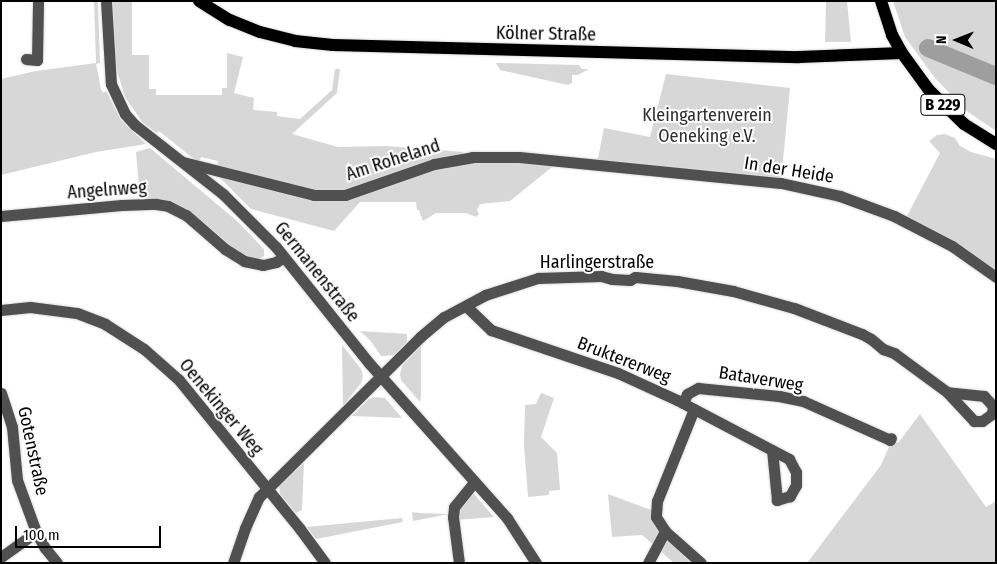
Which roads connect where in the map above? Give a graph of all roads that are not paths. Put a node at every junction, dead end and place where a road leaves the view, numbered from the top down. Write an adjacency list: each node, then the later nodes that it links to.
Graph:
1 (38, 1): 6 (street)
2 (106, 1): 9 (street, Germanenstraße)
3 (199, 1): 5 (main road, Kölner Straße)
4 (882, 1): 5 (main road, B 229)
5 (902, 53): 7 (main road, B 229)
6 (26, 60)
7 (996, 144)
8 (557, 161): 9 (street, Am Roheland); 12 (street, In der Heide)
9 (183, 162): 11 (street, Germanenstraße)
10 (1, 216): 11 (street, Angelnweg)
11 (284, 257): 15 (street, Germanenstraße)
12 (996, 277)
13 (466, 306): 15 (street, Harlingerstraße); 16 (street, Harlingerstraße); 18 (street, Bruktererweg)
14 (1, 310): 23 (street, Oenekinger Weg)
15 (381, 375): 22 (street, Germanenstraße); 23 (street, Harlingerstraße)
16 (948, 392)
17 (1, 393): 25 (street, Gotenstraße)
18 (682, 403): 19 (street, Bruktererweg); 20 (street, Bataverweg)
19 (694, 409): 21 (street, Bruktererweg); 24 (street)
20 (891, 438)
21 (772, 450)
22 (474, 482): 30 (street); 31 (street, Germanenstraße)
23 (267, 490): 28 (street, Harlingerstraße); 29 (street, Oenekinger Weg)
24 (665, 531): 32 (street); 33 (street)
25 (36, 532): 26 (street); 27 (street, Gotenstraße)
26 (1, 558)
27 (57, 563)
28 (233, 563)
29 (325, 563)
30 (460, 563)
31 (536, 563)
32 (648, 563)
33 (701, 563)

